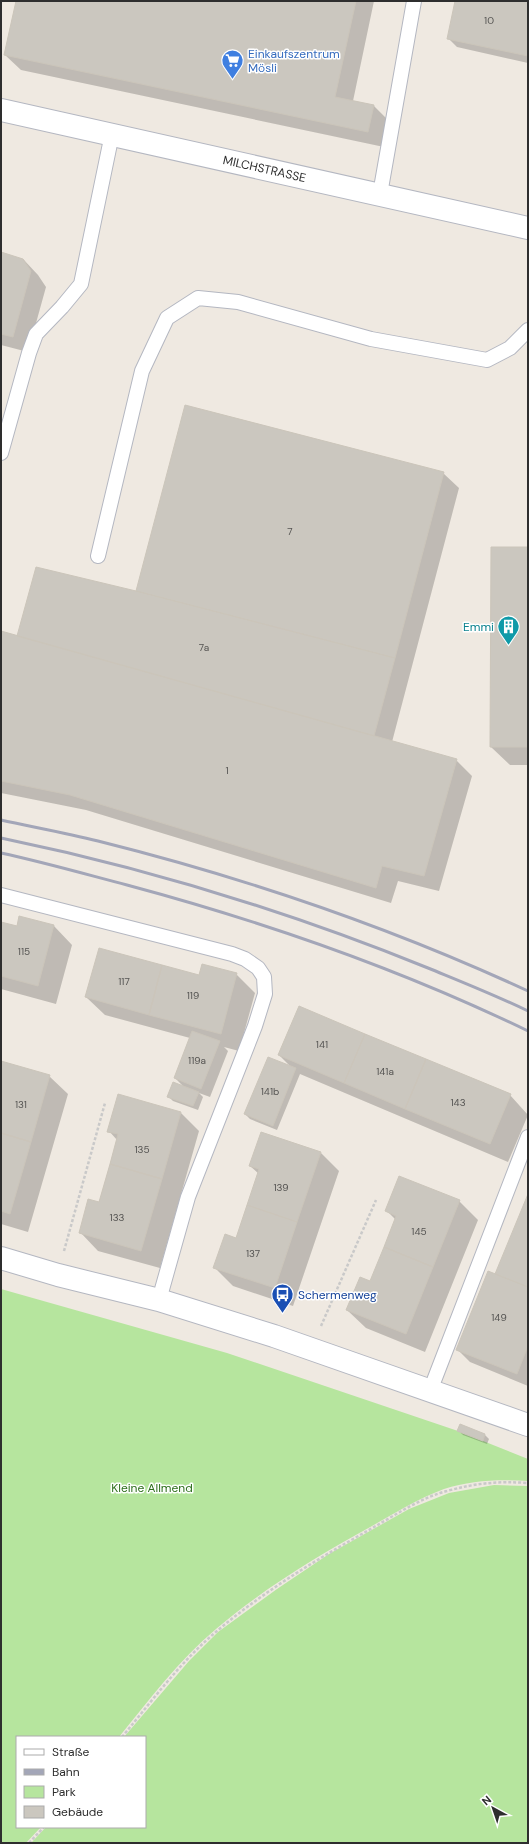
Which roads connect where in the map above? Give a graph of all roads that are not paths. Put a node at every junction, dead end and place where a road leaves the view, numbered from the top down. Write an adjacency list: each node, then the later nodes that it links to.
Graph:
1 (414, 1): 4 (lane)
2 (1, 110): 3 (street, MILCHSTRASSE)
3 (112, 134): 4 (street, MILCHSTRASSE); 7 (lane)
4 (380, 194): 5 (street, MILCHSTRASSE)
5 (528, 228)
6 (528, 330): 8 (lane)
7 (1, 453)
8 (98, 556)
9 (1, 895): 12 (lane)
10 (528, 1137): 13 (lane)
11 (1, 1258): 12 (street)
12 (158, 1300): 13 (street)
13 (430, 1391): 14 (street)
14 (528, 1425)

